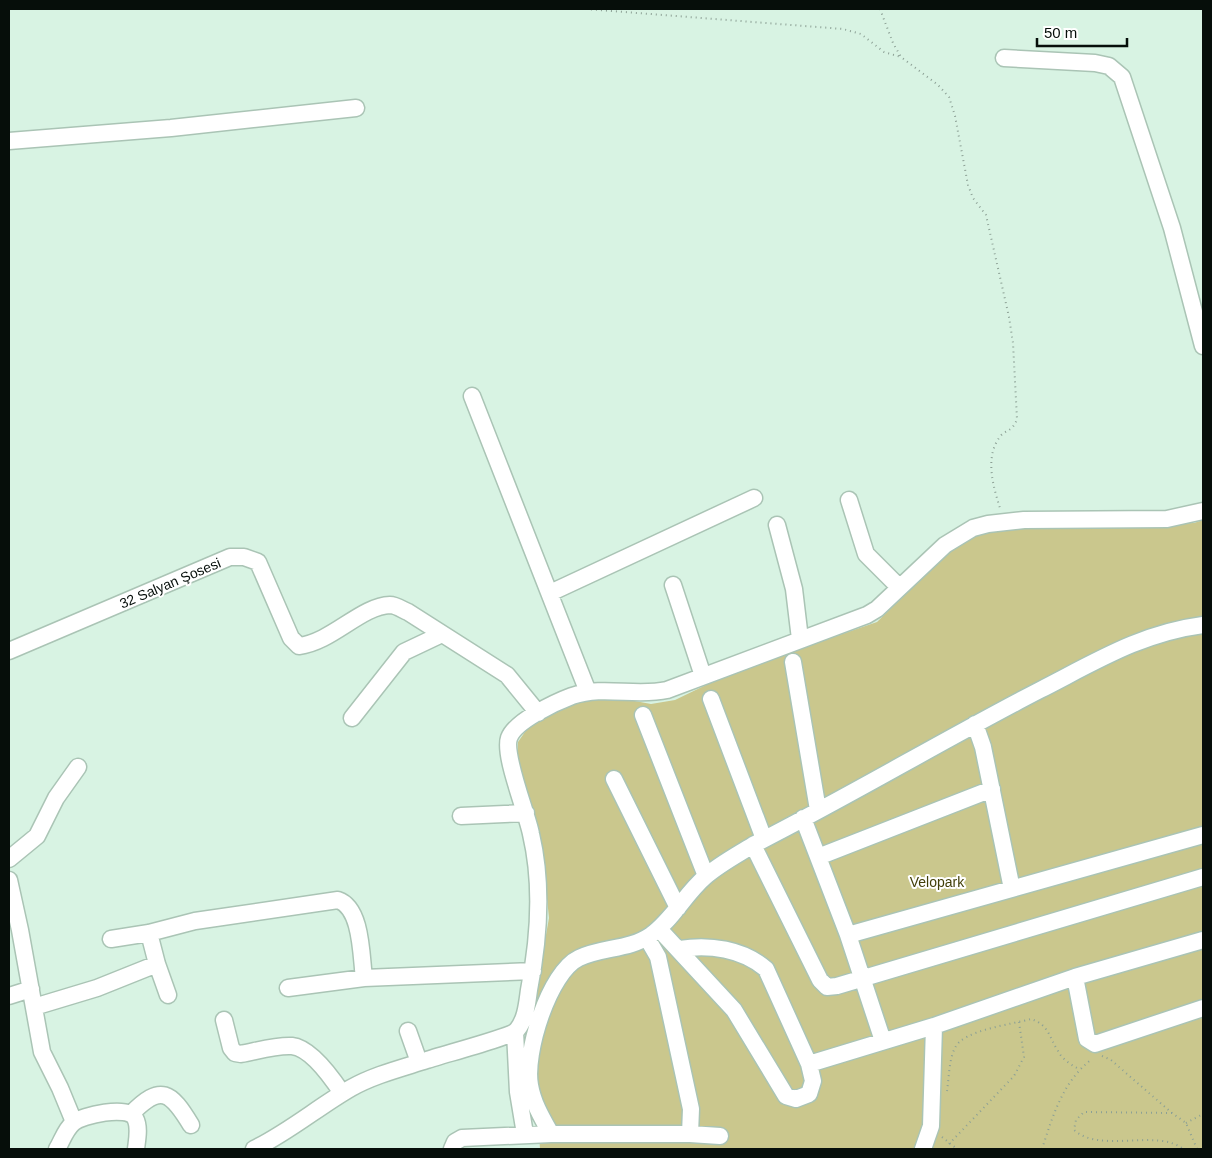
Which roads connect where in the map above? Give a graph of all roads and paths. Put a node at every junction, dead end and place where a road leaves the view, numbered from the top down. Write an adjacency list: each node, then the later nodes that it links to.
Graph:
1 (586, 9): 3 (path)
2 (880, 9): 3 (path)
3 (901, 57): 12 (path)
4 (1004, 58): 7 (street)
5 (356, 108): 6 (street)
6 (9, 141)
7 (1203, 346)
8 (472, 396): 16 (street)
9 (754, 498): 16 (street)
10 (849, 500): 15 (street)
11 (1203, 511): 12 (street)
12 (1005, 522): 15 (street)
13 (777, 526): 19 (street)
14 (673, 585): 22 (street)
15 (899, 588): 19 (street)
16 (550, 593): 23 (street)
17 (1203, 625): 28 (street)
18 (442, 634): 20 (street, 32 Salyan Şosesi); 25 (street, 32 Salyan Şosesi); 27 (street)
19 (800, 639): 22 (street)
20 (9, 651)
21 (793, 662): 32 (street)
22 (703, 676): 23 (street)
23 (588, 692): 25 (street)
24 (711, 699): 37 (street)
25 (538, 713): 33 (street)
26 (643, 715): 40 (street)
27 (352, 718)
28 (975, 724): 31 (street); 32 (street)
29 (78, 766): 39 (street)
30 (614, 779): 44 (street)
31 (992, 789): 38 (street); 43 (street)
32 (818, 810): 35 (street)
33 (526, 813): 34 (street); 52 (street)
34 (461, 816)
35 (803, 818): 37 (street); 38 (street)
36 (1203, 835): 43 (street)
37 (759, 842): 40 (street); 55 (street)
38 (818, 856): 47 (street)
39 (9, 858)
40 (706, 876): 44 (street)
41 (1203, 877): 55 (street)
42 (9, 880): 57 (street)
43 (1012, 889): 47 (street)
44 (678, 908): 46 (street)
45 (149, 933): 48 (street); 51 (street); 54 (street)
46 (653, 933): 50 (street); 81 (street); 82 (street)
47 (848, 935): 55 (street)
48 (111, 939)
49 (1203, 940): 53 (street)
50 (680, 949): 69 (street); 69 (street)
51 (156, 964): 58 (street); 60 (street)
52 (533, 971): 54 (street); 66 (street)
53 (1075, 977): 61 (street); 64 (street)
54 (364, 978): 56 (street)
55 (863, 978): 67 (street)
56 (288, 988)
57 (31, 989): 59 (street); 60 (street)
58 (168, 995)
59 (9, 996)
60 (34, 1007): 76 (street)
61 (1203, 1008)
62 (224, 1020): 71 (street)
63 (1019, 1022): 70 (path); 72 (path); 85 (path)
64 (934, 1026): 67 (street); 90 (street)
65 (408, 1031): 68 (street)
66 (515, 1032): 68 (street); 80 (street)
67 (883, 1041): 69 (street)
68 (419, 1062): 71 (street)
69 (809, 1064)
70 (1079, 1069): 74 (path); 92 (path)
71 (342, 1093): 88 (street)
72 (946, 1094)
73 (131, 1114): 76 (street); 78 (street); 87 (street)
74 (1172, 1114): 77 (path); 93 (path)
75 (1203, 1114): 77 (path)
76 (74, 1122): 86 (street)
77 (1186, 1123): 94 (path)
78 (191, 1125)
79 (940, 1131): 85 (path)
80 (525, 1134): 81 (street); 89 (street)
81 (551, 1134): 84 (street)
82 (690, 1134): 83 (street); 84 (street)
83 (720, 1136)
84 (644, 1142)
85 (949, 1144): 91 (path)
86 (57, 1149)
87 (136, 1149)
88 (254, 1149)
89 (452, 1149)
90 (923, 1149)
91 (957, 1149)
92 (1042, 1149)
93 (1183, 1149)
94 (1197, 1149)

